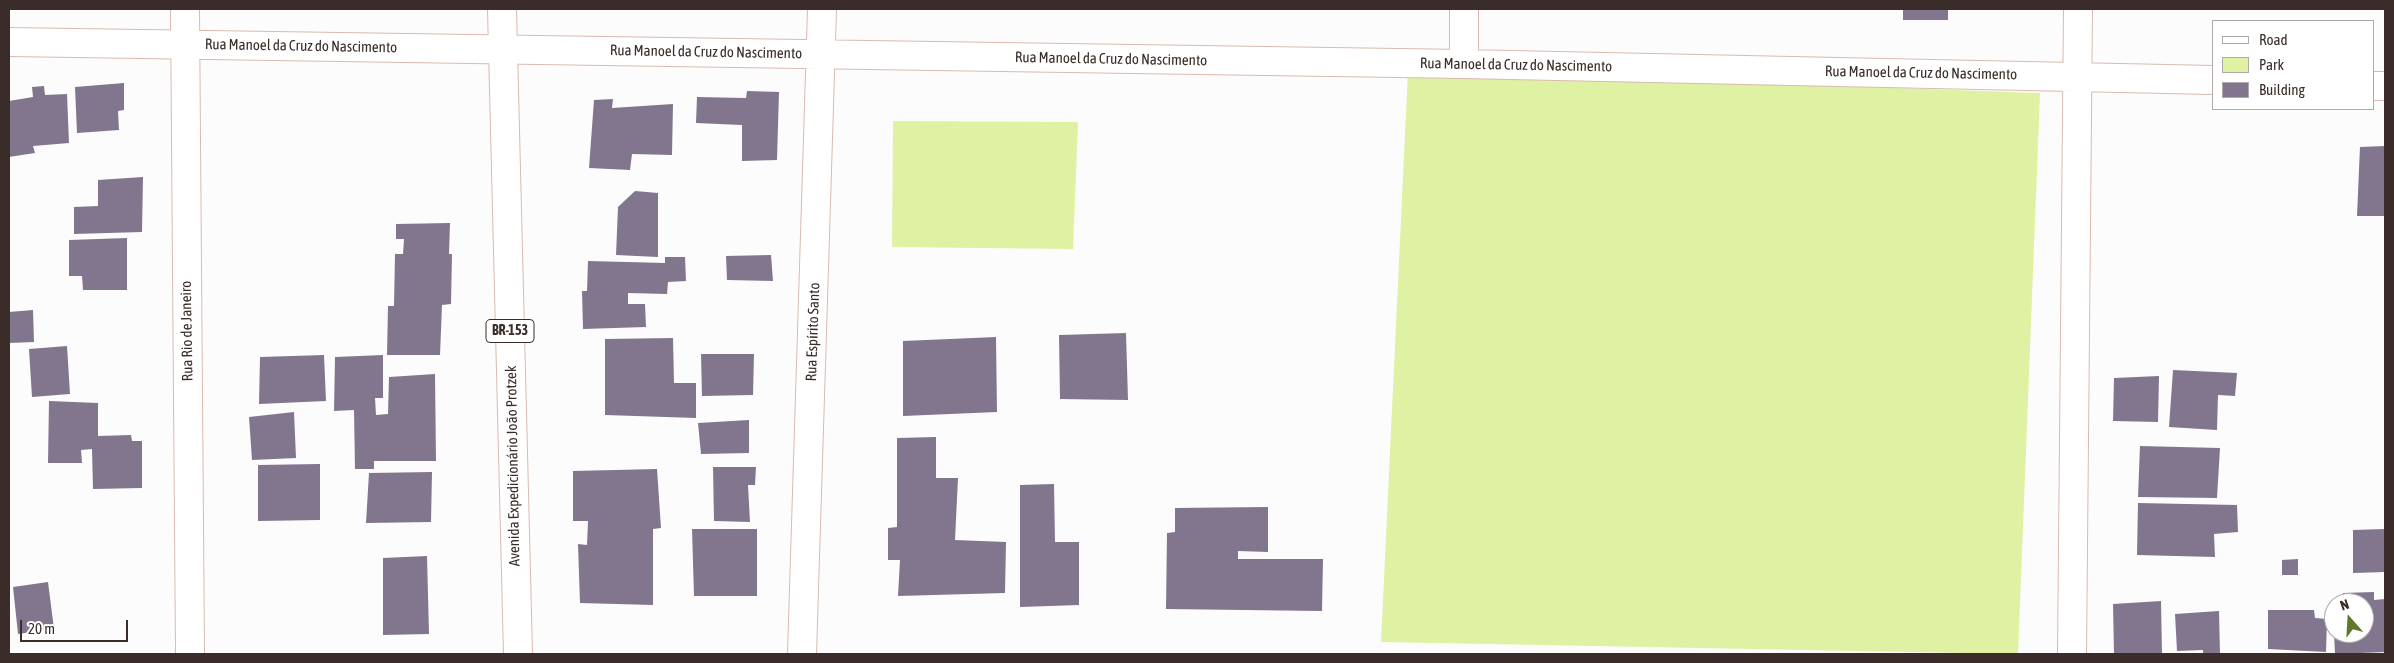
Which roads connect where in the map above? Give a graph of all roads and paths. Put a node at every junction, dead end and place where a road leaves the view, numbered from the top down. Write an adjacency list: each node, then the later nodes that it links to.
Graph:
1 (184, 9): 7 (main road, Rua Rio de Janeiro)
2 (502, 9): 8 (main road, Avenida Expedicionário João Protzek / BR-153)
3 (822, 9): 9 (main road, Rua Espírito Santo)
4 (1464, 9): 10 (main road)
5 (2078, 9): 11 (main road)
6 (9, 42): 7 (main road, Rua Manoel da Cruz do Nascimento)
7 (184, 44): 8 (main road, Rua Manoel da Cruz do Nascimento); 13 (main road, Rua Rio de Janeiro)
8 (503, 50): 9 (main road, Rua Manoel da Cruz do Nascimento); 14 (main road, Avenida Expedicionário João Protzek / BR-153)
9 (822, 54): 10 (main road, Rua Manoel da Cruz do Nascimento); 15 (main road, Rua Espírito Santo)
10 (1464, 64): 11 (main road, Rua Manoel da Cruz do Nascimento)
11 (2077, 76): 12 (main road, Rua Manoel da Cruz do Nascimento); 16 (main road)
12 (2212, 80)
13 (190, 654)
14 (518, 654)
15 (802, 654)
16 (2072, 654)

